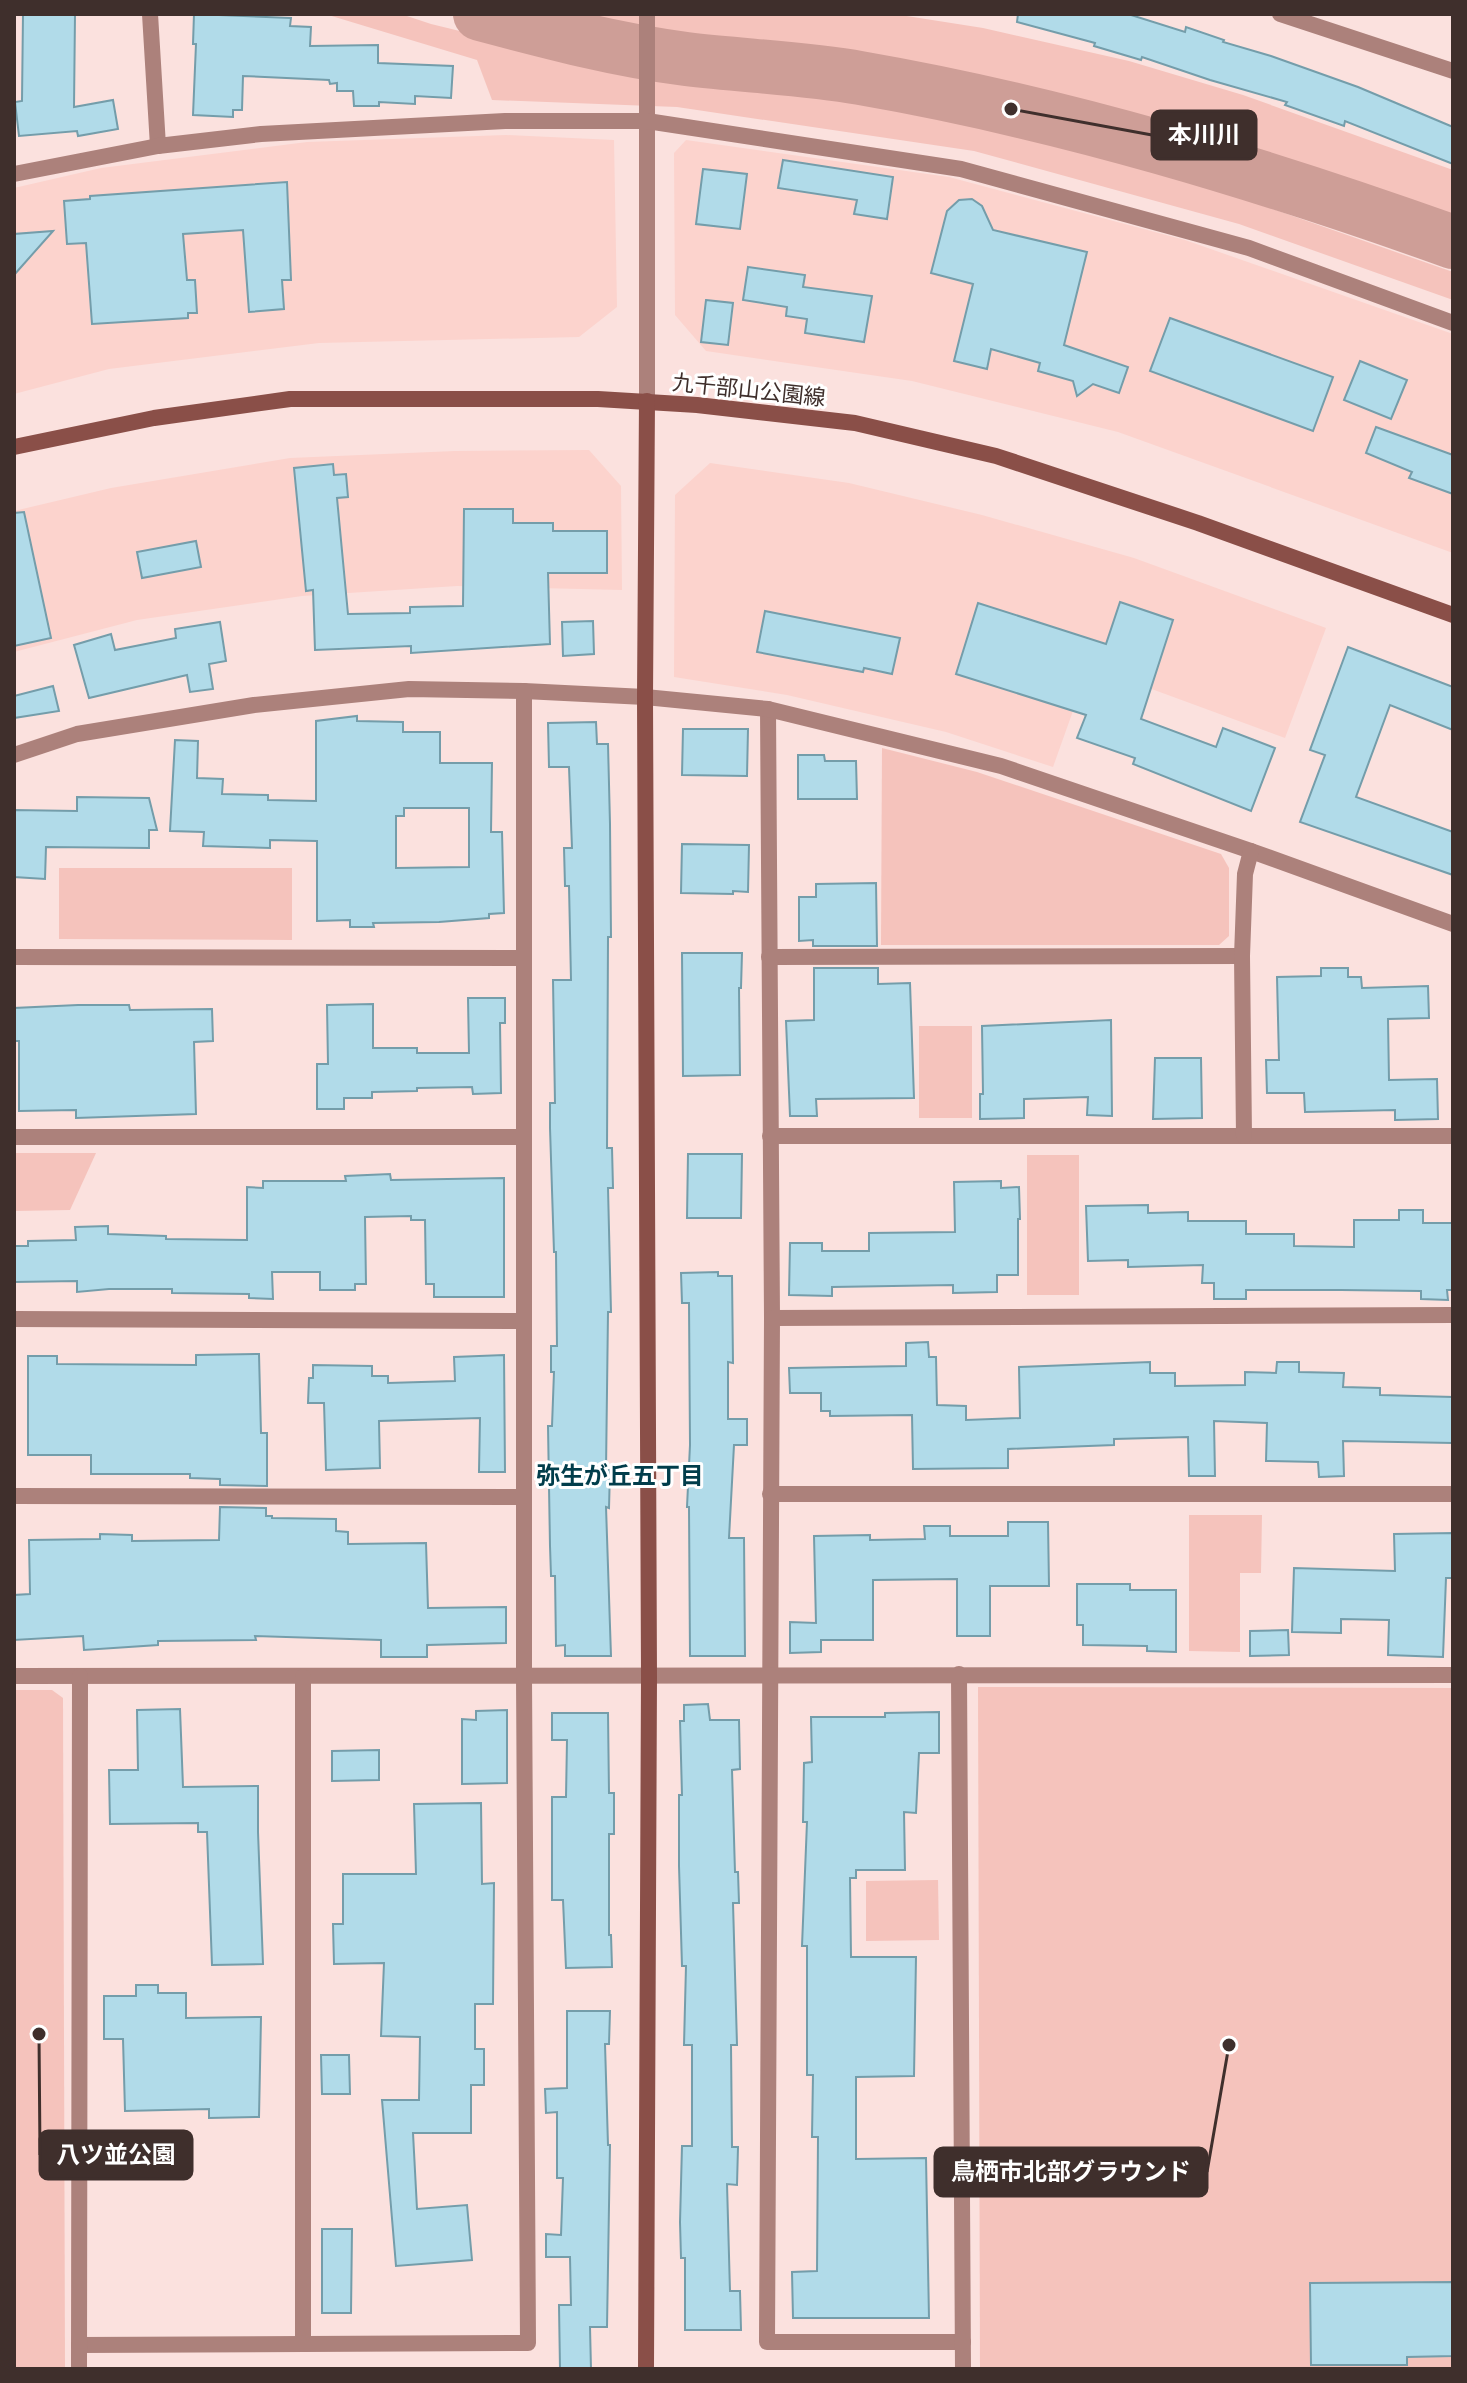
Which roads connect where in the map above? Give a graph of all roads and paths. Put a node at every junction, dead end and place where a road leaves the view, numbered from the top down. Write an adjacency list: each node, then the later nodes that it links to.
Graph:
1 (150, 14): 6 (street)
2 (647, 14): 5 (street)
3 (1280, 14): 4 (street)
4 (1453, 71)
5 (647, 121): 6 (street); 8 (street); 9 (street)
6 (158, 146): 7 (street)
7 (14, 174)
8 (1453, 323)
9 (647, 401): 10 (street, 九千部山公園線); 11 (street, 九千部山公園線); 13 (street)
10 (14, 447)
11 (1453, 615)
12 (524, 691): 13 (street); 15 (street); 21 (street)
13 (645, 697): 14 (street); 42 (street)
14 (768, 709): 16 (street); 20 (street)
15 (14, 755)
16 (1251, 851): 17 (street); 18 (street)
17 (1453, 924)
18 (1242, 956): 20 (street); 23 (street)
19 (14, 957): 21 (street)
20 (769, 957): 22 (street)
21 (524, 958): 26 (street)
22 (770, 1136): 23 (street); 28 (street)
23 (1244, 1136): 24 (street)
24 (1453, 1136)
25 (14, 1137): 26 (street)
26 (524, 1137): 30 (street)
27 (1453, 1315): 28 (street)
28 (772, 1318): 31 (street)
29 (14, 1319): 30 (street)
30 (524, 1321): 34 (street)
31 (770, 1494): 32 (street); 39 (street)
32 (1453, 1494)
33 (14, 1496): 34 (street)
34 (524, 1497): 41 (street)
35 (959, 1674): 36 (street); 39 (street); 43 (street)
36 (1453, 1675)
37 (14, 1676): 38 (street)
38 (80, 1676): 40 (street); 45 (street)
39 (768, 1676): 42 (street); 43 (street)
40 (303, 1677): 41 (street); 44 (street)
41 (524, 1677): 42 (street); 44 (street)
42 (649, 1677): 47 (street)
43 (963, 2342): 48 (street)
44 (303, 2344): 45 (street)
45 (79, 2345): 46 (street)
46 (79, 2369)
47 (646, 2369)
48 (963, 2369)

